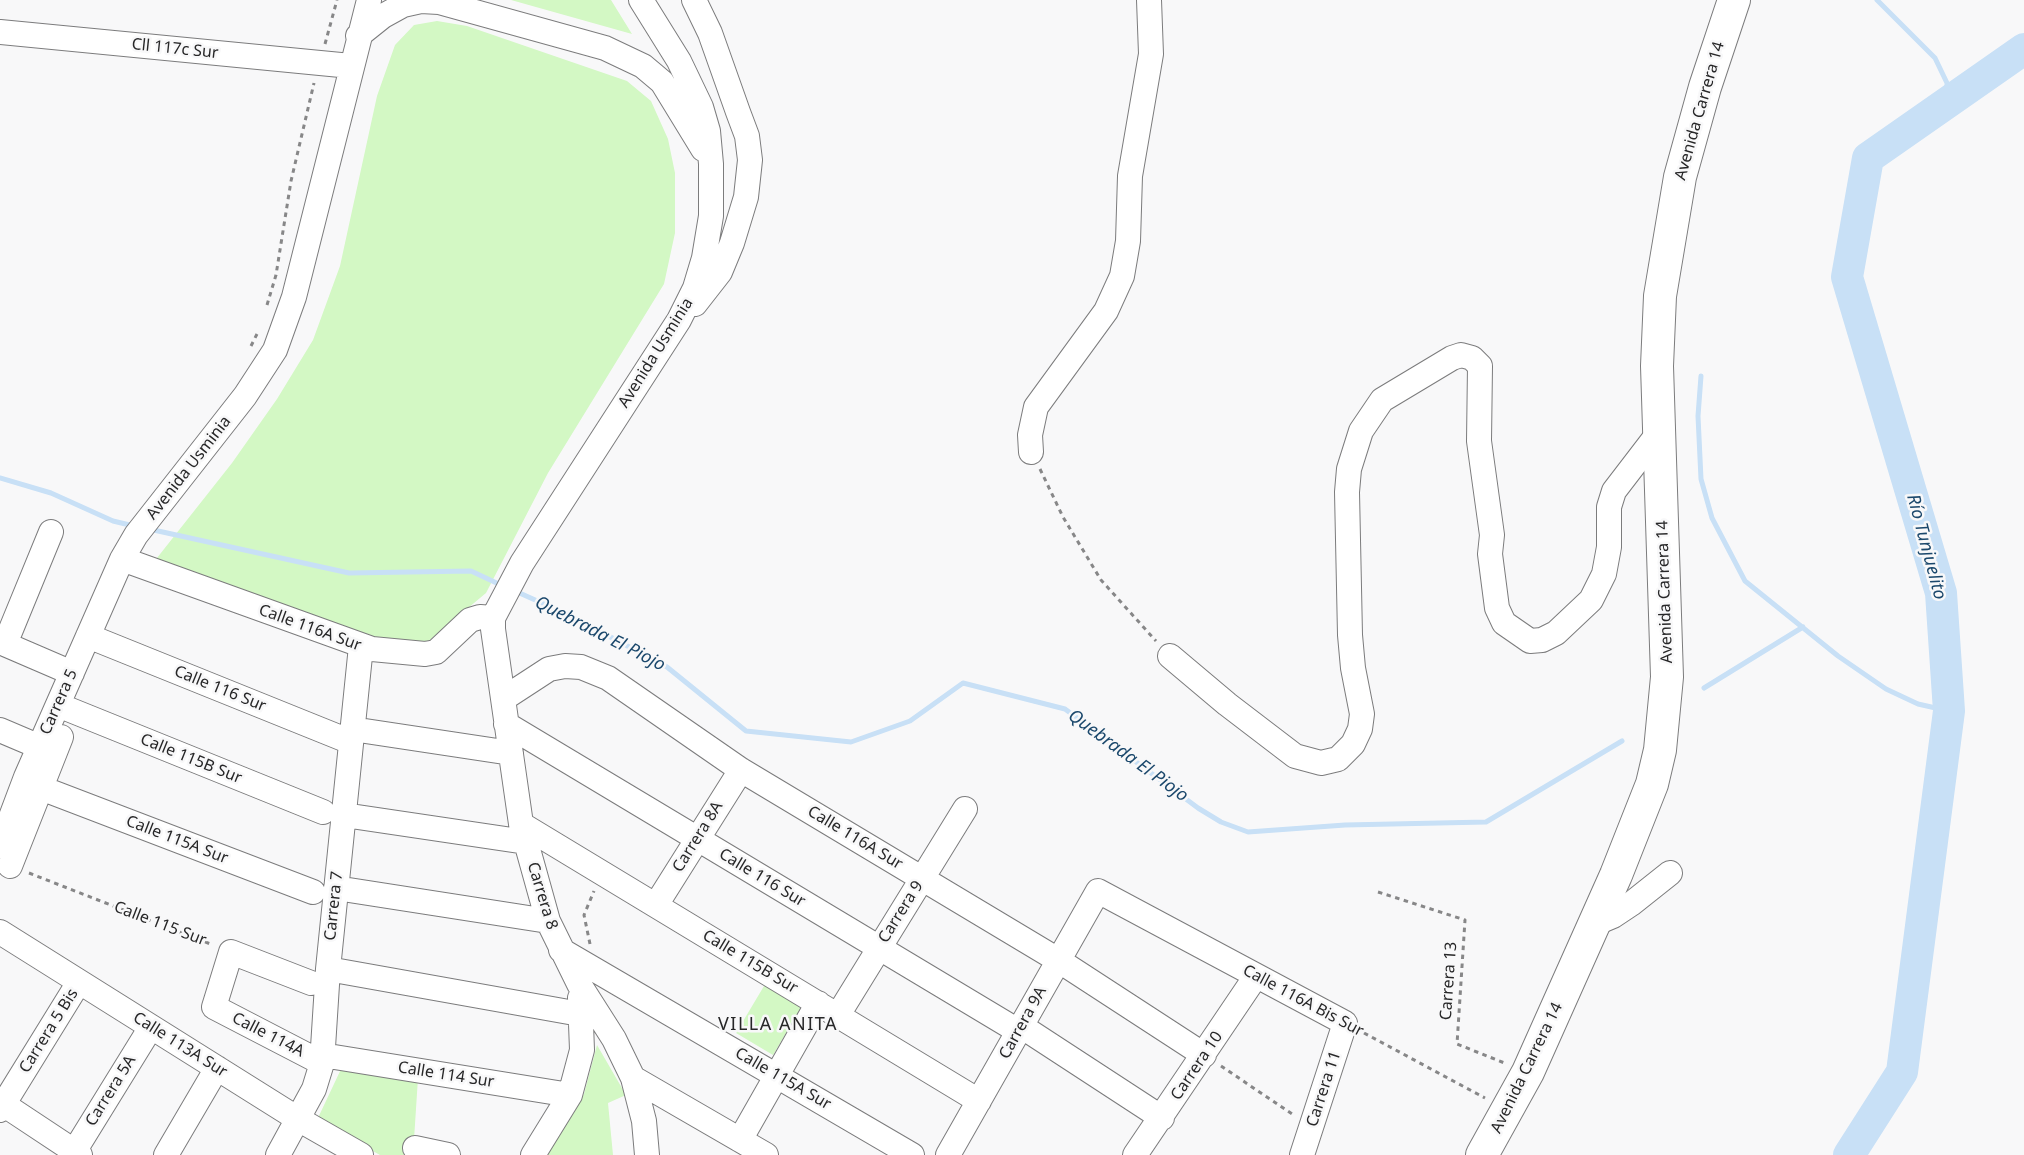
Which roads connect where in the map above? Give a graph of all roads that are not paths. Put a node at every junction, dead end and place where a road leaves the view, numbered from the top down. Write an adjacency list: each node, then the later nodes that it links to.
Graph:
1 (369, 0): 7 (street, Avenida Usminia)
2 (641, 0): 9 (street, Avenida Usminia)
3 (694, 0): 10 (street)
4 (1149, 0): 12 (street)
5 (1734, 0): 11 (main road, Avenida Carrera 14)
6 (0, 32): 8 (street, Cll 117c Sur)
7 (358, 36): 8 (street, Avenida Usminia); 9 (street)
8 (351, 66): 14 (street, Avenida Usminia)
9 (711, 164): 10 (street, Avenida Usminia)
10 (679, 320): 15 (street, Avenida Usminia)
11 (1660, 432): 19 (street); 42 (main road, Avenida Carrera 14)
12 (1032, 452)
13 (51, 532): 17 (street)
14 (122, 559): 16 (street, Carrera 5); 18 (street, Calle 116A Sur)
15 (493, 618): 18 (street, Calle 116A Sur); 21 (street, Carrera 8)
16 (95, 639): 20 (street, Carrera 5); 22 (street, Carrera 5); 25 (street, Calle 116 Sur)
17 (2, 643): 20 (street)
18 (361, 646): 25 (street, Carrera 7)
19 (1170, 656)
20 (72, 674): 22 (street, Carrera 5)
21 (503, 699): 23 (street, Carrera 8); 28 (street, Calle 116A Sur)
22 (65, 708): 26 (street, Carrera 5); 29 (street, Carrera 5); 31 (street, Calle 115B Sur)
23 (506, 724): 27 (street, Carrera 8); 33 (street, Calle 116 Sur)
24 (0, 730): 26 (street)
25 (352, 735): 27 (street, Calle 116 Sur); 31 (street, Carrera 7)
26 (40, 747): 34 (street, Carrera 5)
27 (511, 753): 32 (street, Carrera 8)
28 (741, 770): 33 (street, Carrera 8A); 36 (street, Calle 116A Sur)
29 (41, 788): 34 (street, Carrera 5); 39 (street, Calle 115A Sur)
30 (965, 809): 36 (street, Carrera 9)
31 (334, 814): 32 (street, Calle 115B Sur); 37 (street, Carrera 7)
32 (524, 833): 40 (street, Calle 115B Sur); 41 (street, Carrera 8)
33 (696, 838): 40 (street, Carrera 8A); 44 (street, Calle 116 Sur)
34 (5, 856)
35 (1670, 873): 42 (street)
36 (922, 878): 44 (street, Carrera 9); 46 (street, Calle 116A Sur)
37 (336, 888): 41 (street); 48 (street, Carrera 7)
38 (1098, 891): 46 (street, Carrera 9A); 49 (street, Calle 116A Bis Sur)
39 (313, 892)
40 (656, 905): 51 (street, Calle 115B Sur)
41 (548, 921): 45 (street, Carrera 8)
42 (1593, 924): 80 (main road, Avenida Carrera 14)
43 (0, 933): 50 (street, Calle 113A Sur)
44 (879, 948): 51 (street, Carrera 9); 55 (street, Calle 116 Sur)
45 (561, 950): 47 (street, Calle 115A Sur)
46 (1058, 960): 55 (street, Carrera 9A); 56 (street, Calle 116A Sur)
47 (584, 975): 52 (street); 59 (street, Calle 115A Sur); 60 (street)
48 (319, 976): 52 (street); 57 (street, Carrera 7); 57 (street, Calle 114A)
49 (1256, 976): 53 (street, Calle 116A Bis Sur); 56 (street, Carrera 10)
50 (79, 982): 54 (street, Calle 113A Sur); 63 (street, Carrera 5 Bis)
51 (828, 1009): 59 (street, Carrera 9); 62 (street, Calle 115B Sur)
52 (580, 1014): 61 (street)
53 (1345, 1023): 79 (street, Carrera 11)
54 (151, 1027): 58 (street, Calle 113A Sur); 68 (street, Carrera 5A)
55 (1020, 1029): 62 (street, Carrera 9A); 64 (street, Calle 116 Sur)
56 (1204, 1055): 64 (street, Carrera 10)
57 (322, 1059): 61 (street, Calle 114 Sur); 65 (street, Carrera 7)
58 (217, 1068): 65 (street, Calle 113A Sur); 69 (street)
59 (777, 1076): 66 (street, Carrera 9); 76 (street, Calle 115A Sur)
60 (633, 1078): 66 (street); 74 (street)
61 (570, 1095): 73 (street)
62 (979, 1101): 77 (street, Carrera 9A)
63 (1, 1106): 68 (street)
64 (1162, 1118): 78 (street, Carrera 10)
65 (298, 1119): 70 (street, Carrera 7); 71 (street, Calle 113A Sur)
66 (740, 1140): 75 (street)
67 (416, 1148): 72 (street)
68 (76, 1154)
69 (166, 1155)
70 (278, 1155)
71 (361, 1155)
72 (448, 1155)
73 (533, 1155)
74 (647, 1155)
75 (766, 1155)
76 (912, 1155)
77 (948, 1155)
78 (1135, 1155)
79 (1302, 1155)
80 (1482, 1155)

